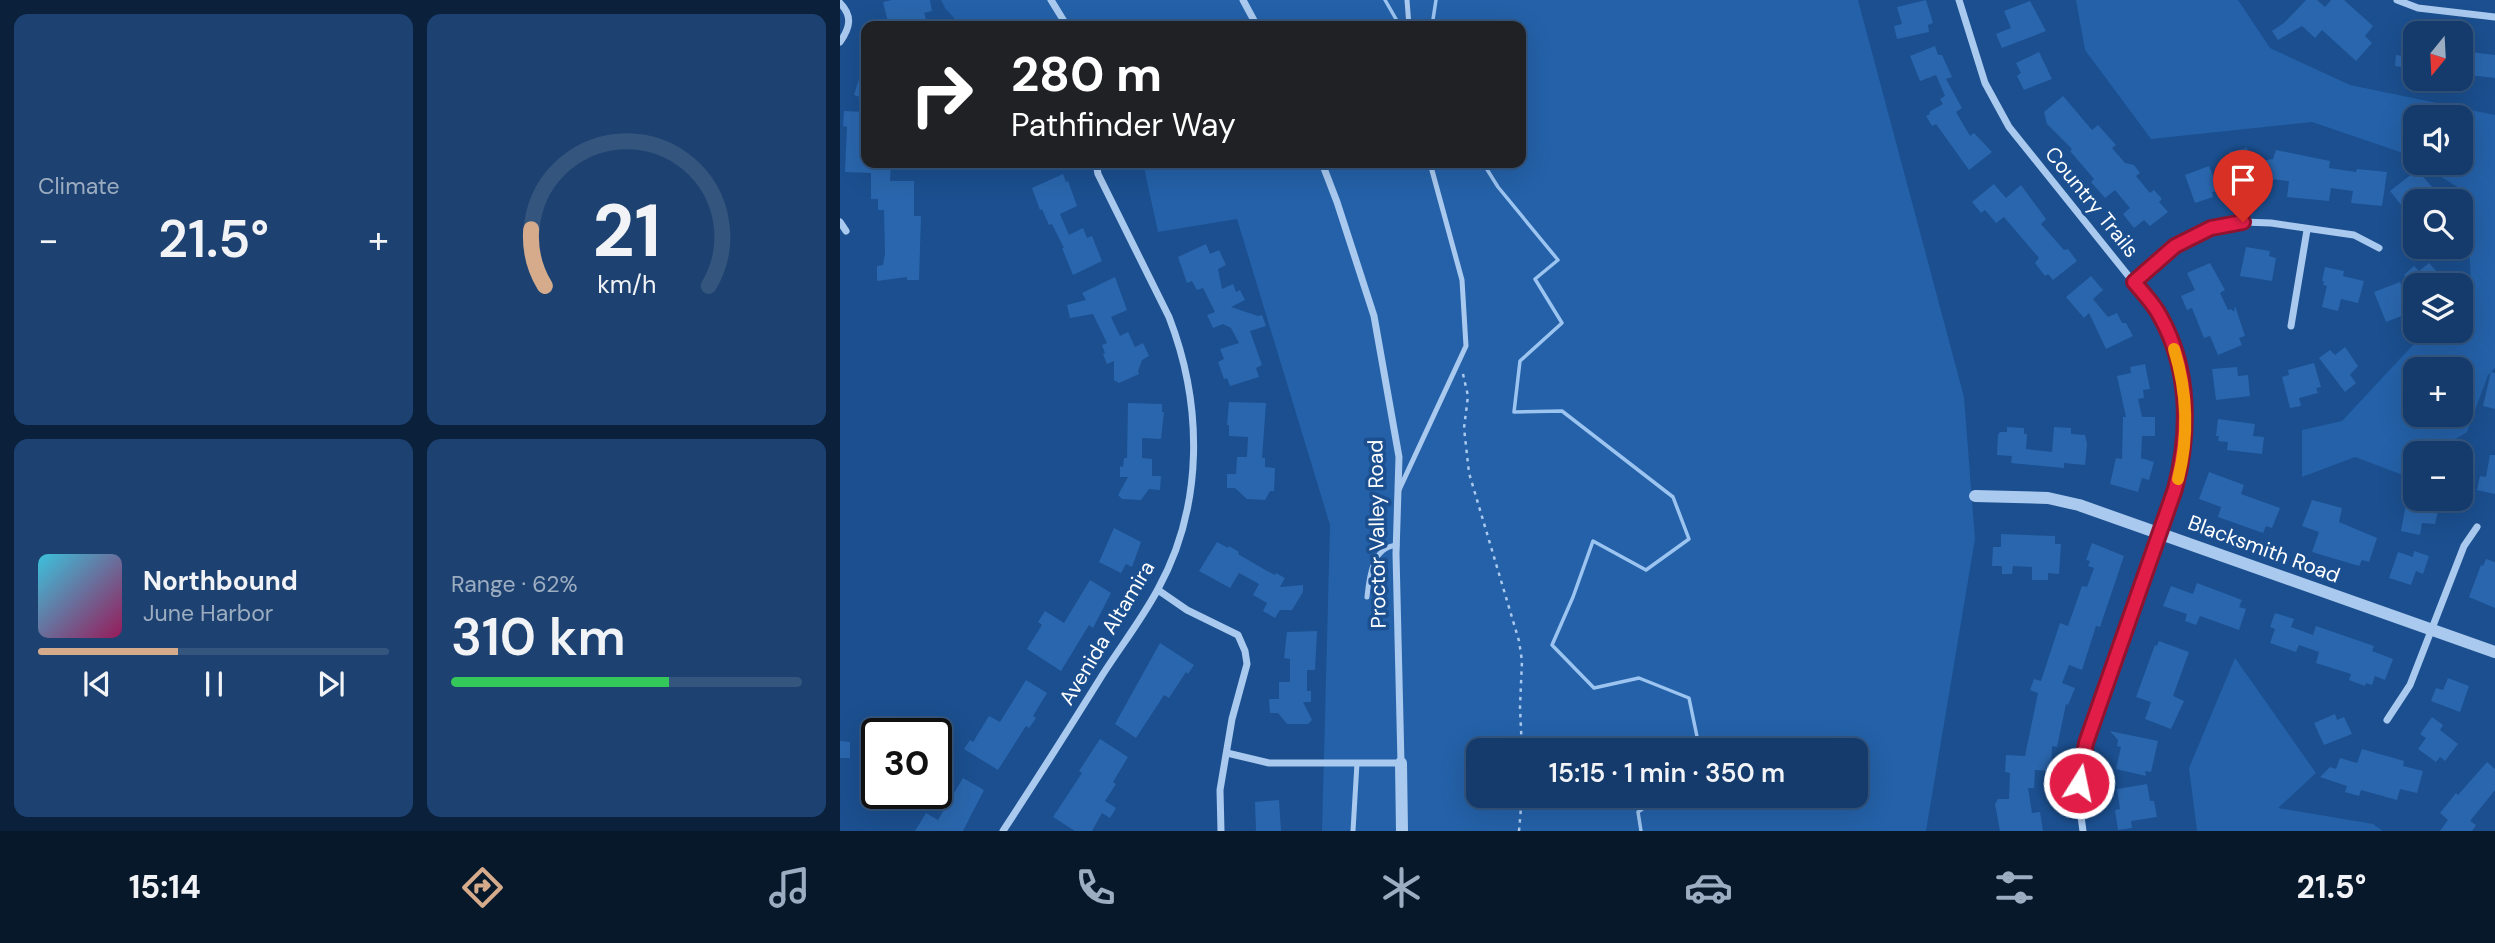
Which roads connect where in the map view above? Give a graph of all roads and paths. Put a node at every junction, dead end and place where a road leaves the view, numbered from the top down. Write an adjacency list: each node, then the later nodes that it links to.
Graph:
1 (1051, 0): 8 (street)
2 (1243, 0): 9 (street)
3 (1407, 0): 10 (lane)
4 (1959, 0): 19 (street, Country Trails)
5 (2397, 0): 7 (street)
6 (840, 3): 11 (street)
7 (2495, 17)
8 (1064, 21)
9 (1254, 21)
10 (1409, 21)
11 (840, 42)
12 (1097, 168): 27 (street, Avenida Altamira)
13 (1324, 168): 22 (street, Proctor Valley Road)
14 (1431, 168): 21 (lane)
15 (840, 222): 17 (street)
16 (2307, 230): 18 (street); 19 (street); 20 (street)
17 (846, 231)
18 (2379, 248)
19 (2134, 282): 25 (street, Country Trails)
20 (2291, 326)
21 (1461, 358): 22 (lane); 32 (path)
22 (1398, 493): 26 (street, Proctor Valley Road)
23 (1975, 496): 25 (street, Blacksmith Road)
24 (2477, 527): 29 (street)
25 (2159, 532): 29 (street, Blacksmith Road); 42 (street, Country Trails)
26 (1397, 545): 28 (lane); 35 (street, Proctor Valley Road)
27 (1158, 590): 33 (street); 37 (street, Avenida Altamira)
28 (1367, 597)
29 (2431, 630): 30 (street, Blacksmith Road); 31 (street)
30 (2495, 652)
31 (2387, 720)
32 (1521, 738)
33 (1227, 752): 34 (street); 38 (street)
34 (1357, 763): 35 (street); 39 (lane)
35 (1401, 763): 40 (street, Proctor Valley Road)
36 (1521, 808): 41 (path)
37 (1003, 831)
38 (1221, 831)
39 (1353, 831)
40 (1402, 831)
41 (1519, 831)
42 (2083, 831)

